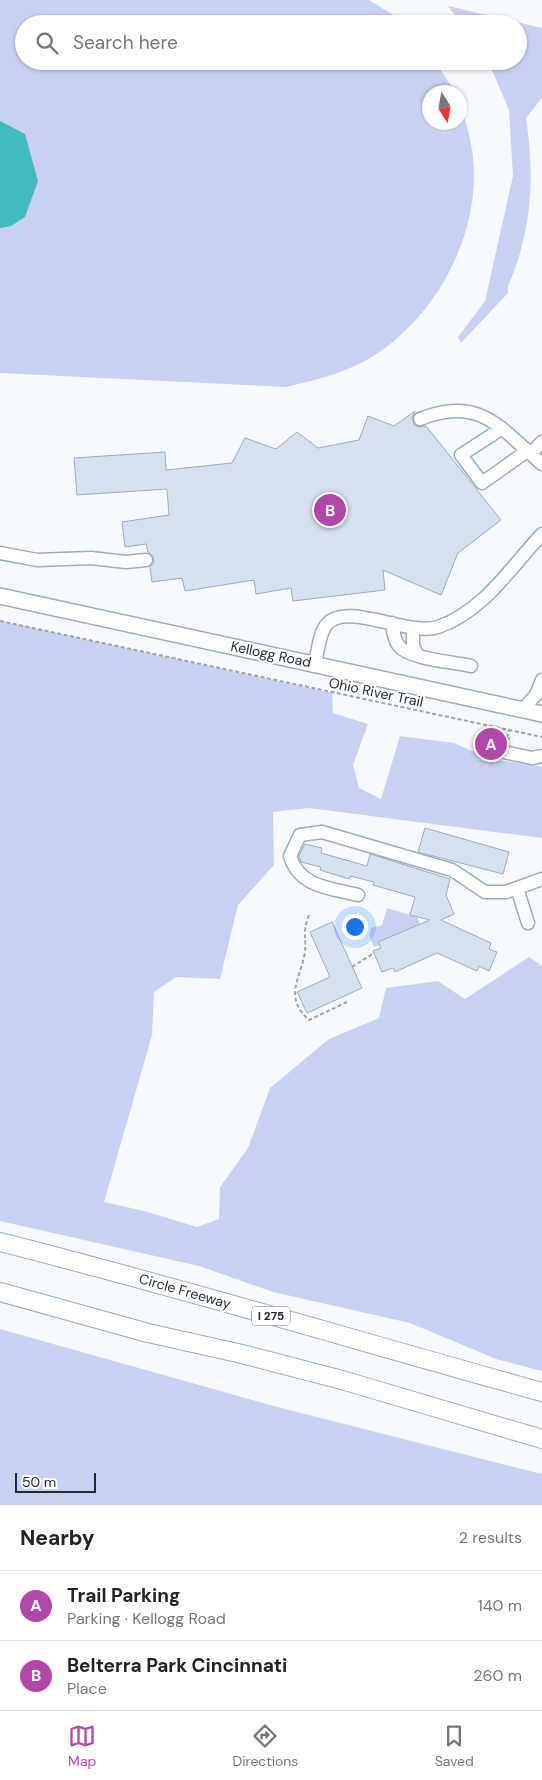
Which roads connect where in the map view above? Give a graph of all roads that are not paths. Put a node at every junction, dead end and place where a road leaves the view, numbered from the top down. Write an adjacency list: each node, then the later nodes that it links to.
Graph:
1 (420, 419): 2 (lane)
2 (502, 428): 4 (lane); 4 (lane)
3 (542, 442): 4 (lane)
4 (528, 452): 5 (lane)
5 (542, 464)
6 (542, 534): 11 (lane)
7 (0, 553): 8 (lane)
8 (146, 560)
9 (0, 596): 13 (main road, Kellogg Road)
10 (392, 624): 11 (lane); 12 (lane); 13 (lane)
11 (413, 629): 12 (lane)
12 (418, 656): 14 (lane)
13 (316, 664): 16 (main road, Kellogg Road)
14 (471, 666)
15 (542, 680): 16 (lane)
16 (522, 710): 17 (main road, Kellogg Road)
17 (542, 714)
18 (481, 747): 19 (lane)
19 (542, 756)
20 (542, 879): 21 (lane)
21 (517, 888): 22 (lane); 23 (lane)
22 (358, 895)
23 (528, 923)
24 (0, 1242): 26 (highway, Circle Freeway / I 275)
25 (0, 1292): 27 (highway)
26 (542, 1392)
27 (542, 1439)

